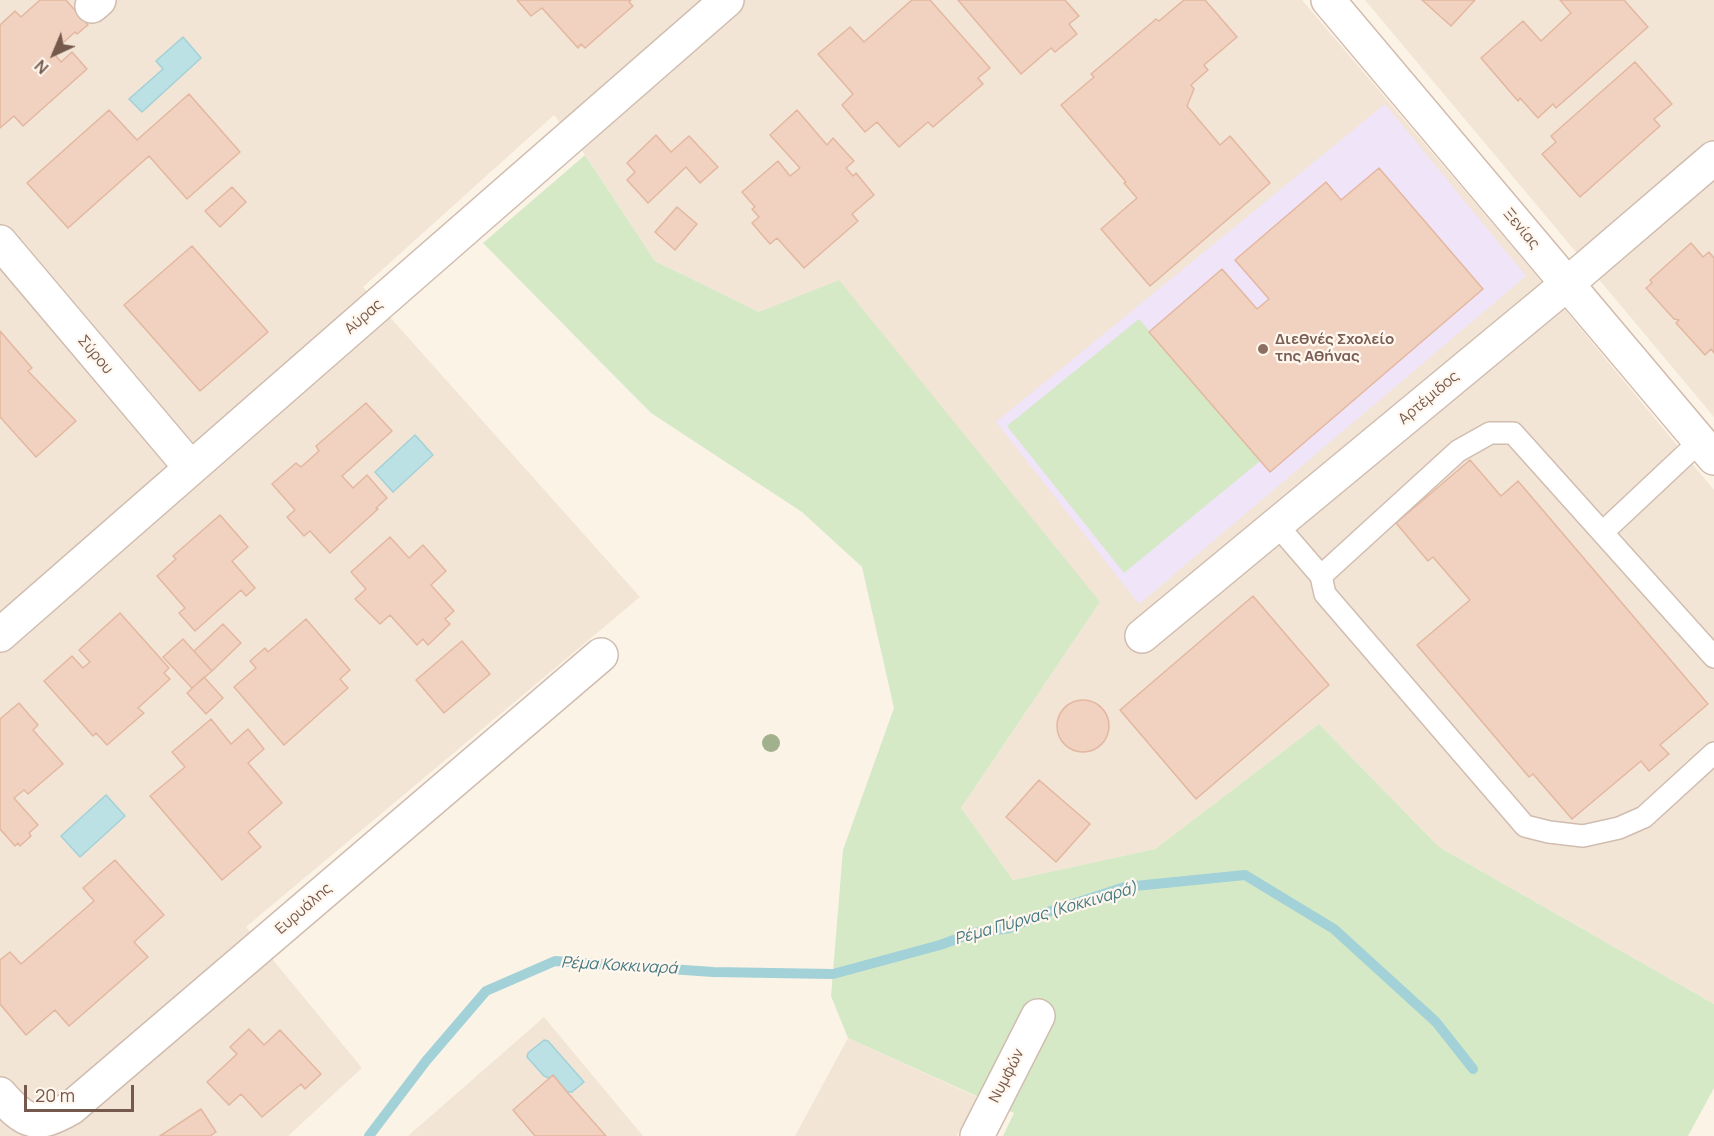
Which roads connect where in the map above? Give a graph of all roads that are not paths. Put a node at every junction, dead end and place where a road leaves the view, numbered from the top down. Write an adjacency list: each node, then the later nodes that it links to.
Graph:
1 (727, 0): 7 (street, Αύρας)
2 (1328, 0): 5 (street, Ξενίας)
3 (1714, 158): 5 (street, Αρτέμιδος)
4 (0, 242): 7 (street, Σύρου)
5 (1567, 284): 6 (street, Ξενίας); 8 (street, Αρτέμιδος)
6 (1707, 450): 9 (lane)
7 (190, 468): 11 (street, Αύρας)
8 (1277, 525): 10 (lane); 12 (street, Αρτέμιδος)
9 (1603, 532): 10 (lane); 14 (lane)
10 (1321, 576): 15 (lane)
11 (0, 635)
12 (1142, 636)
13 (602, 655): 17 (street, Ευρυάλης)
14 (1714, 657)
15 (1714, 753)
16 (1038, 1016): 18 (street, Νυμφών)
17 (0, 1094)
18 (977, 1136)

